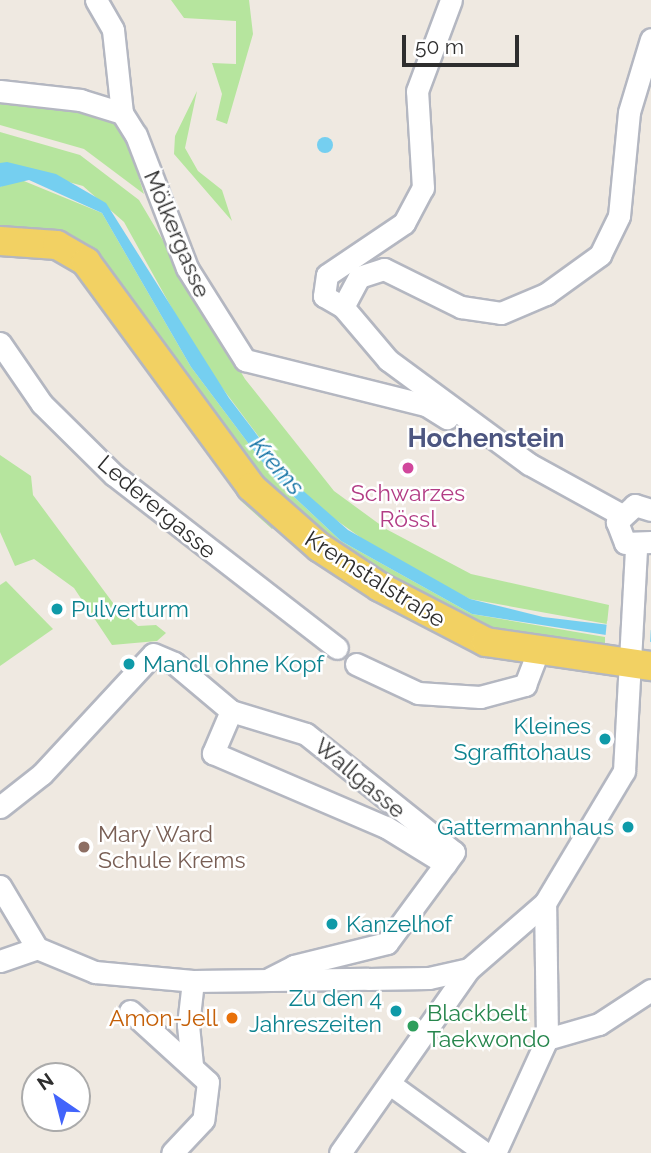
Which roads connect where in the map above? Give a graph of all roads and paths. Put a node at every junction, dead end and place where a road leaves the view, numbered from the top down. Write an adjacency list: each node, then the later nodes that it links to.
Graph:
1 (96, 0): 5 (street, Mölkergasse)
2 (451, 0): 7 (street)
3 (651, 39): 7 (street)
4 (0, 91): 5 (street)
5 (122, 113): 9 (street, Mölkergasse)
6 (0, 242): 14 (main road, Kremstalstraße)
7 (343, 307): 9 (street)
8 (0, 343): 13 (street, Lederergasse)
9 (509, 449): 11 (street)
10 (648, 503): 11 (street)
11 (620, 514): 12 (street)
12 (644, 544): 15 (street)
13 (337, 649)
14 (537, 654): 15 (main road, Kremstalstraße); 16 (street)
15 (636, 659): 21 (street)
16 (356, 664)
17 (231, 711): 18 (street, Wallgasse); 19 (street, Wallgasse); 19 (street)
18 (7, 801)
19 (450, 858): 25 (street)
20 (0, 886): 22 (street)
21 (545, 902): 24 (street); 29 (street)
22 (37, 948): 23 (street); 26 (street)
23 (0, 961)
24 (469, 969): 25 (street); 31 (street)
25 (270, 978): 26 (street)
26 (193, 981): 30 (street)
27 (651, 990): 29 (street)
28 (130, 1011): 30 (street)
29 (547, 1039): 35 (street)
30 (192, 1065): 32 (street)
31 (390, 1084): 33 (street); 34 (street)
32 (172, 1153)
33 (340, 1153)
34 (485, 1153)
35 (495, 1153)

